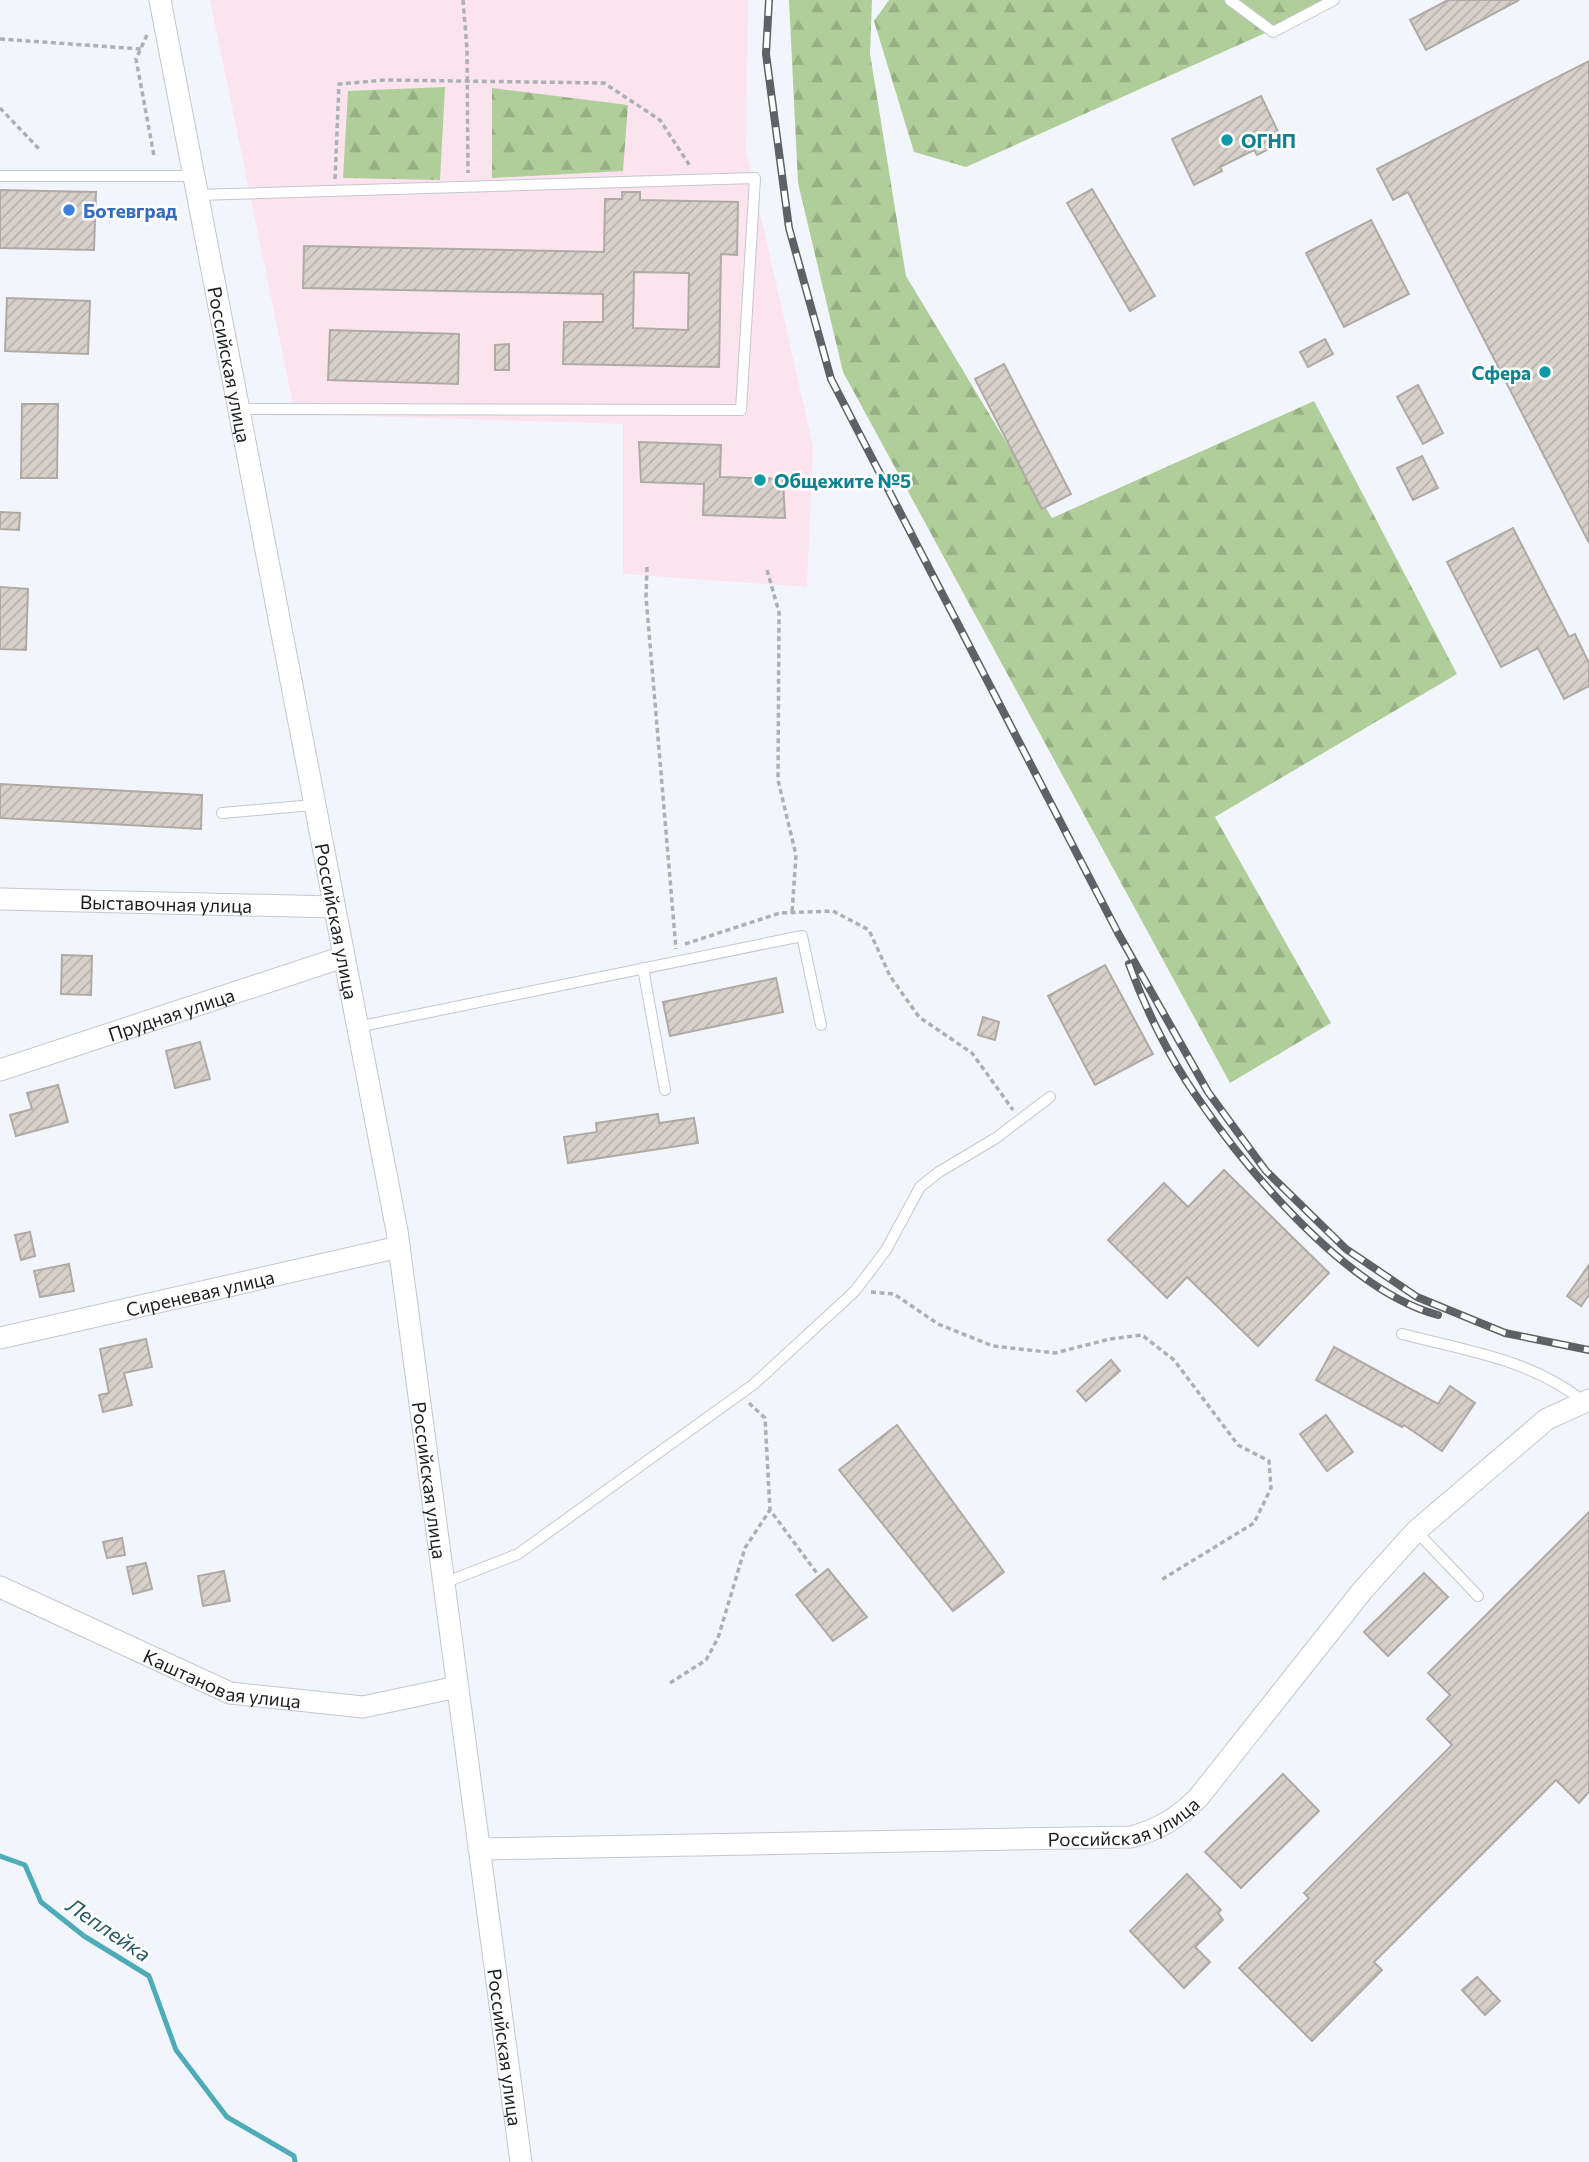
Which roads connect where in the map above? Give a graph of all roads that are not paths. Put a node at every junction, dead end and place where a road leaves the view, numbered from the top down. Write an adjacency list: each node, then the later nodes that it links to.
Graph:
1 (1230, 0): 2 (lane)
2 (1335, 0)
3 (160, 2): 5 (street, Российская улица)
4 (0, 176): 5 (lane)
5 (195, 186): 6 (street, Российская улица); 6 (lane)
6 (238, 409): 7 (street, Российская улица)
7 (313, 805): 8 (lane); 10 (street, Российская улица)
8 (222, 813)
9 (0, 899): 10 (street, Выставочная улица)
10 (333, 907): 11 (street, Российская улица)
11 (343, 957): 14 (street, Российская улица); 15 (street, Прудная улица)
12 (643, 968): 13 (lane); 14 (lane); 16 (lane)
13 (821, 1025)
14 (357, 1027): 18 (street, Российская улица)
15 (0, 1070)
16 (665, 1090)
17 (1050, 1097): 23 (lane)
18 (399, 1247): 20 (street, Сиреневая улица); 23 (street, Российская улица)
19 (1402, 1334): 21 (lane)
20 (0, 1338)
21 (1586, 1401): 22 (street, Российская улица)
22 (1416, 1531): 25 (lane); 27 (street, Российская улица)
23 (444, 1583): 26 (street, Российская улица)
24 (0, 1587): 26 (street, Каштановая улица)
25 (1478, 1596)
26 (457, 1687): 27 (street, Российская улица)
27 (479, 1849): 28 (street, Российская улица)
28 (521, 2162)

